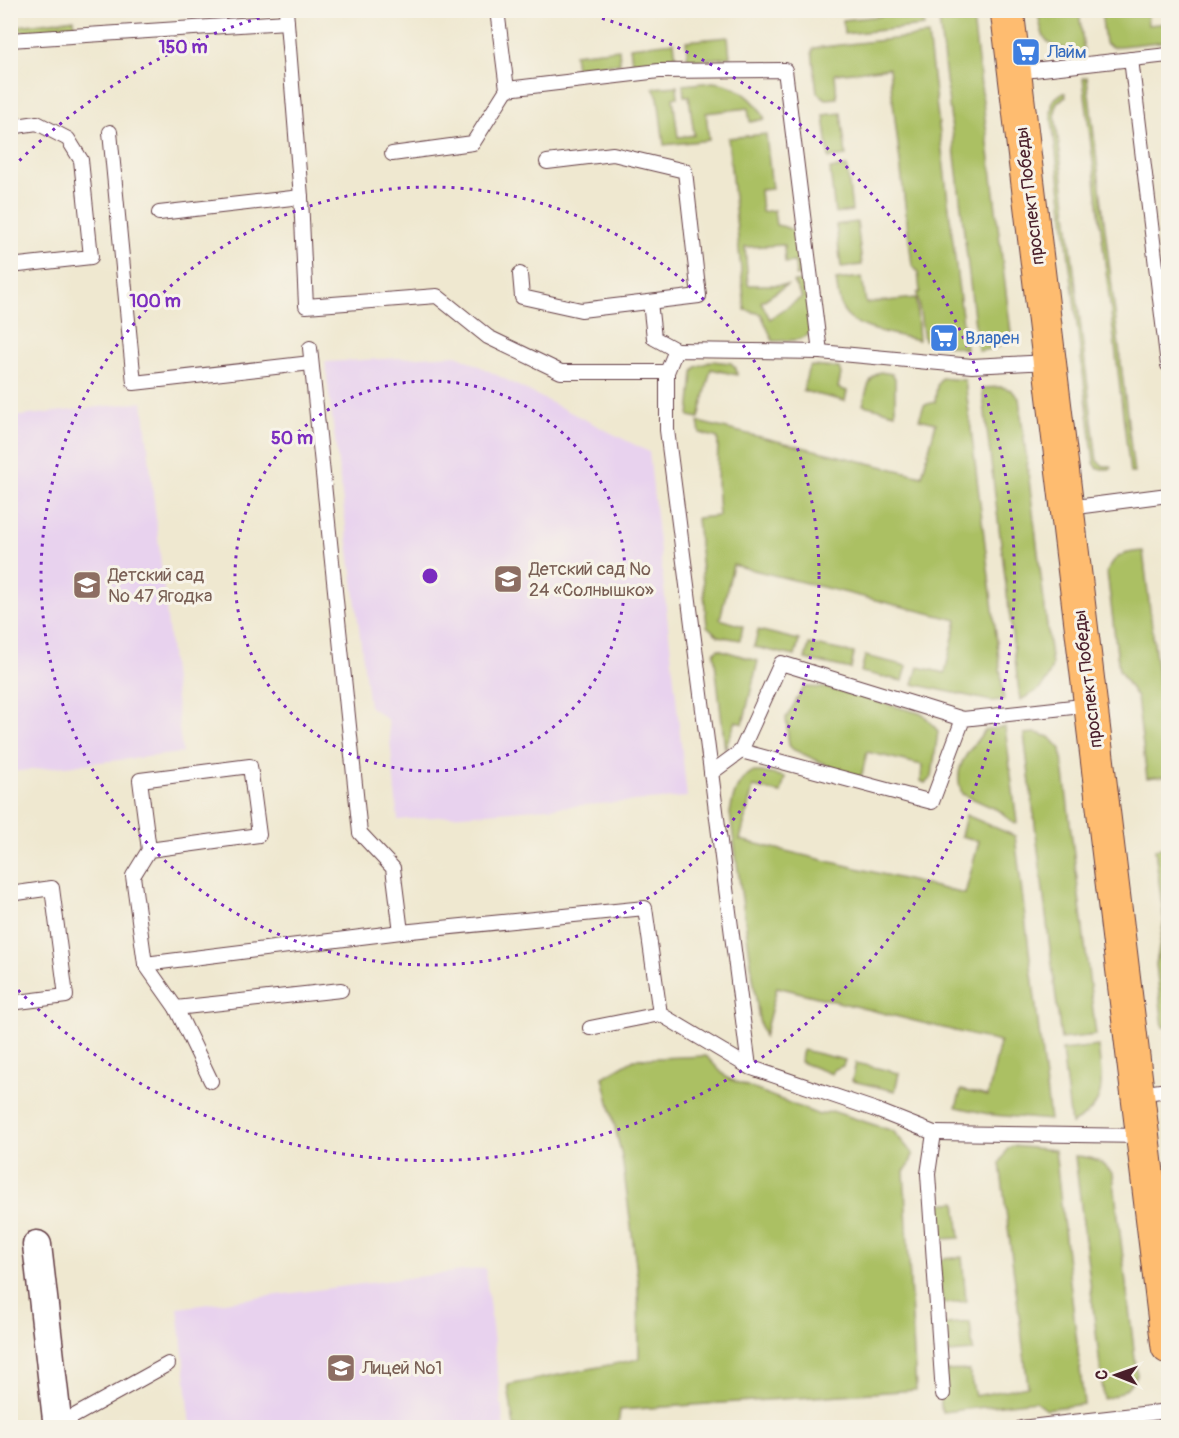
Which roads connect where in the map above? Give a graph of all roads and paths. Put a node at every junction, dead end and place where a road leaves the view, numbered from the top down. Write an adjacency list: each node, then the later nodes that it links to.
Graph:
1 (497, 10): 8 (lane)
2 (1007, 10): 7 (main road, проспект Победы)
3 (286, 16): 4 (lane); 13 (lane)
4 (10, 40)
5 (1168, 55): 6 (lane)
6 (1131, 59): 7 (lane); 23 (lane)
7 (1015, 72): 21 (main road, проспект Победы)
8 (507, 89): 11 (lane); 20 (lane)
9 (10, 127): 15 (lane)
10 (110, 132): 22 (lane)
11 (392, 154)
12 (547, 162): 17 (lane)
13 (301, 197): 14 (lane); 24 (lane)
14 (159, 213)
15 (10, 266)
16 (520, 274): 17 (lane)
17 (650, 302): 19 (lane)
18 (310, 348): 22 (lane)
19 (676, 351): 20 (lane); 24 (lane)
20 (820, 352): 21 (lane)
21 (1050, 362): 26 (main road, проспект Победы)
22 (311, 363): 33 (lane)
23 (1168, 365)
24 (667, 372): 30 (lane)
25 (1168, 495): 26 (lane)
26 (1068, 508): 27 (main road, проспект Победы)
27 (1091, 705): 28 (lane); 42 (main road, проспект Победы)
28 (963, 719): 29 (lane); 29 (lane)
29 (741, 752): 30 (lane)
30 (711, 773): 40 (lane)
31 (149, 850): 31 (lane); 34 (lane)
32 (10, 894): 36 (lane)
33 (401, 932): 34 (lane); 38 (lane)
34 (145, 964): 37 (lane)
35 (341, 990): 37 (lane)
36 (10, 1003)
37 (177, 1008): 41 (lane)
38 (660, 1014): 39 (lane); 40 (lane)
39 (590, 1029)
40 (749, 1067): 43 (lane)
41 (211, 1080)
42 (1153, 1092): 44 (main road, проспект Победы)
43 (934, 1133): 44 (lane); 48 (lane)
44 (1143, 1137): 46 (main road, проспект Победы)
45 (37, 1245): 51 (street)
46 (1168, 1347)
47 (168, 1364): 51 (lane)
48 (943, 1394)
49 (1168, 1411): 50 (lane)
50 (1066, 1425): 52 (lane)
51 (58, 1426)
52 (1021, 1428)

